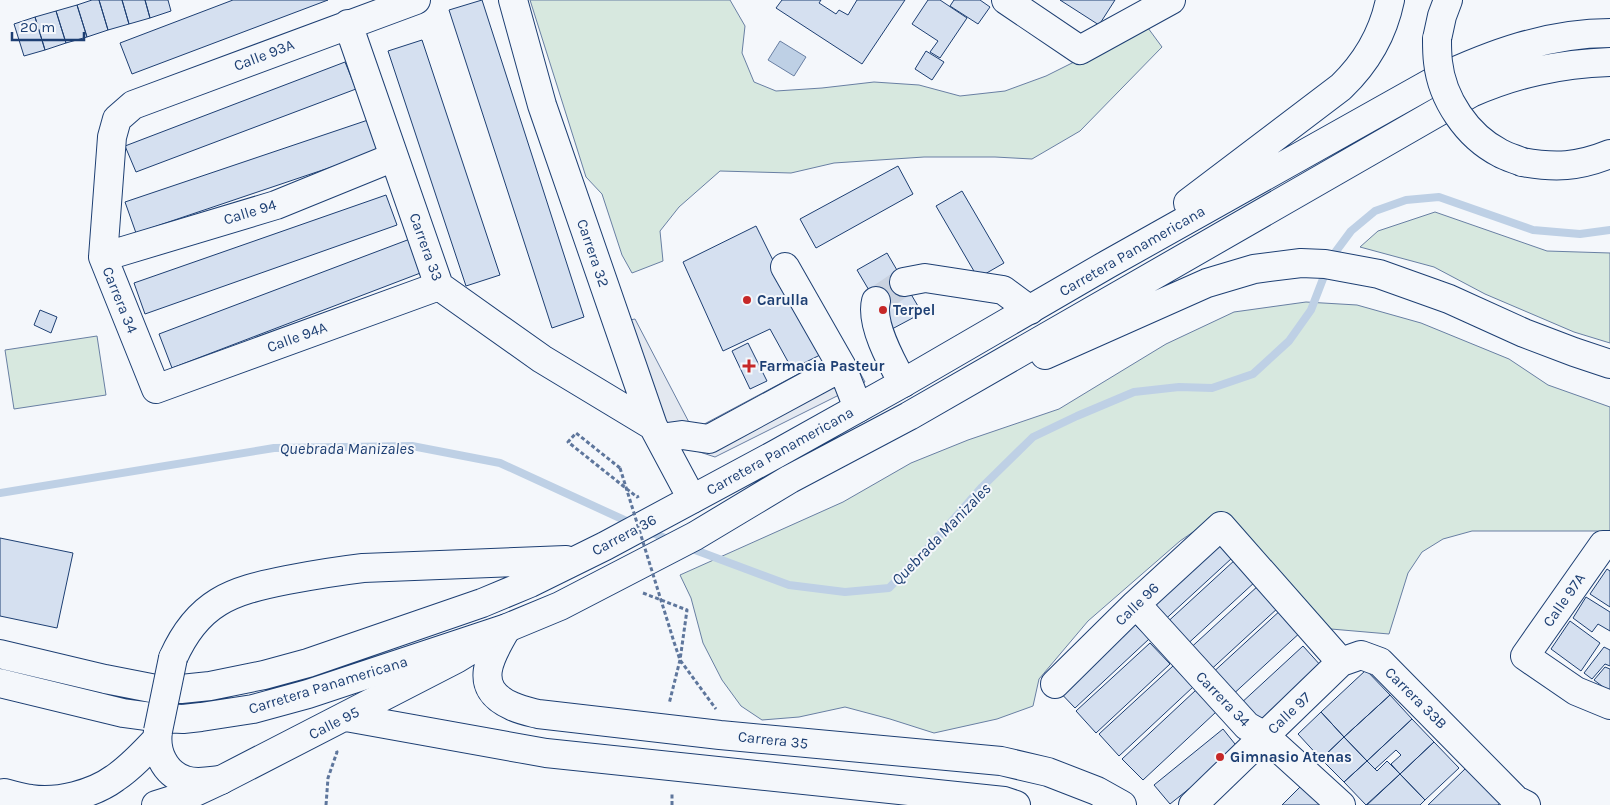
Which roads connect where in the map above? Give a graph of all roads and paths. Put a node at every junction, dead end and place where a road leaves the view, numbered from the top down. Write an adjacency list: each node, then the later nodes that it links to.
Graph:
1 (416, 0): 7 (main road, Calle 93A)
2 (513, 0): 26 (main road, Carrera 32)
3 (1006, 0): 4 (main road)
4 (1171, 0)
5 (1390, 0): 14 (main road)
6 (1442, 14): 11 (main road, bridge)
7 (348, 24): 10 (main road, Calle 93A); 12 (main road, Carrera 33)
8 (1610, 33): 14 (main road, Carretera Panamericana)
9 (1610, 62): 25 (main road, Carretera Panamericana)
10 (117, 119): 13 (main road, Carrera 34)
11 (1610, 154)
12 (394, 157): 13 (main road, Calle 94); 17 (main road, Carrera 33)
13 (103, 257): 23 (main road, Carrera 34)
14 (1108, 264): 19 (main road, Carretera Panamericana)
15 (785, 266): 21 (main road)
16 (904, 282): 19 (main road)
17 (439, 286): 23 (main road, Calle 94A); 26 (main road, Carrera 33)
18 (876, 302): 22 (main road)
19 (1030, 310): 22 (main road, Carretera Panamericana)
20 (1610, 364): 25 (main road)
21 (842, 366): 24 (main road); 26 (main road)
22 (903, 383): 24 (main road, Carretera Panamericana)
23 (156, 389)
24 (858, 408): 28 (main road, Carretera Panamericana)
25 (909, 416): 31 (main road, Carretera Panamericana)
26 (656, 432): 28 (main road, Carrera 32)
27 (645, 493): 35 (path, bridge)
28 (681, 505): 30 (main road, Carrera 36)
29 (1607, 545): 39 (main road, Calle 97A)
30 (577, 560): 34 (main road, Carretera Panamericana); 42 (main road, bridge)
31 (613, 578): 33 (main road, Carretera Panamericana); 35 (path)
32 (1136, 604): 36 (main road, Calle 96); 38 (main road, Calle 96); 43 (main road, Carrera 34)
33 (507, 628): 37 (main road, Carretera Panamericana); 40 (main road, Calle 95); 41 (main road, Carrera 35)
34 (0, 654)
35 (680, 660): 41 (path); 44 (path)
36 (1341, 662): 43 (main road, Calle 97); 47 (main road, Carrera 33B)
37 (0, 684)
38 (1055, 684)
39 (1610, 705)
40 (339, 721): 45 (main road, Calle 95); 50 (path); 51 (main road)
41 (661, 728): 44 (main road, Carrera 35)
42 (158, 735): 45 (main road); 46 (main road)
43 (1265, 736): 53 (main road, Calle 97); 54 (main road, Carrera 34)
44 (735, 737): 52 (main road, Carrera 35)
45 (221, 780): 49 (main road, Calle 95)
46 (2, 793): 48 (main road)
47 (1518, 803)
48 (47, 805)
49 (156, 805)
50 (326, 805)
51 (1016, 805)
52 (1122, 805)
53 (1193, 805)
54 (1341, 805)

